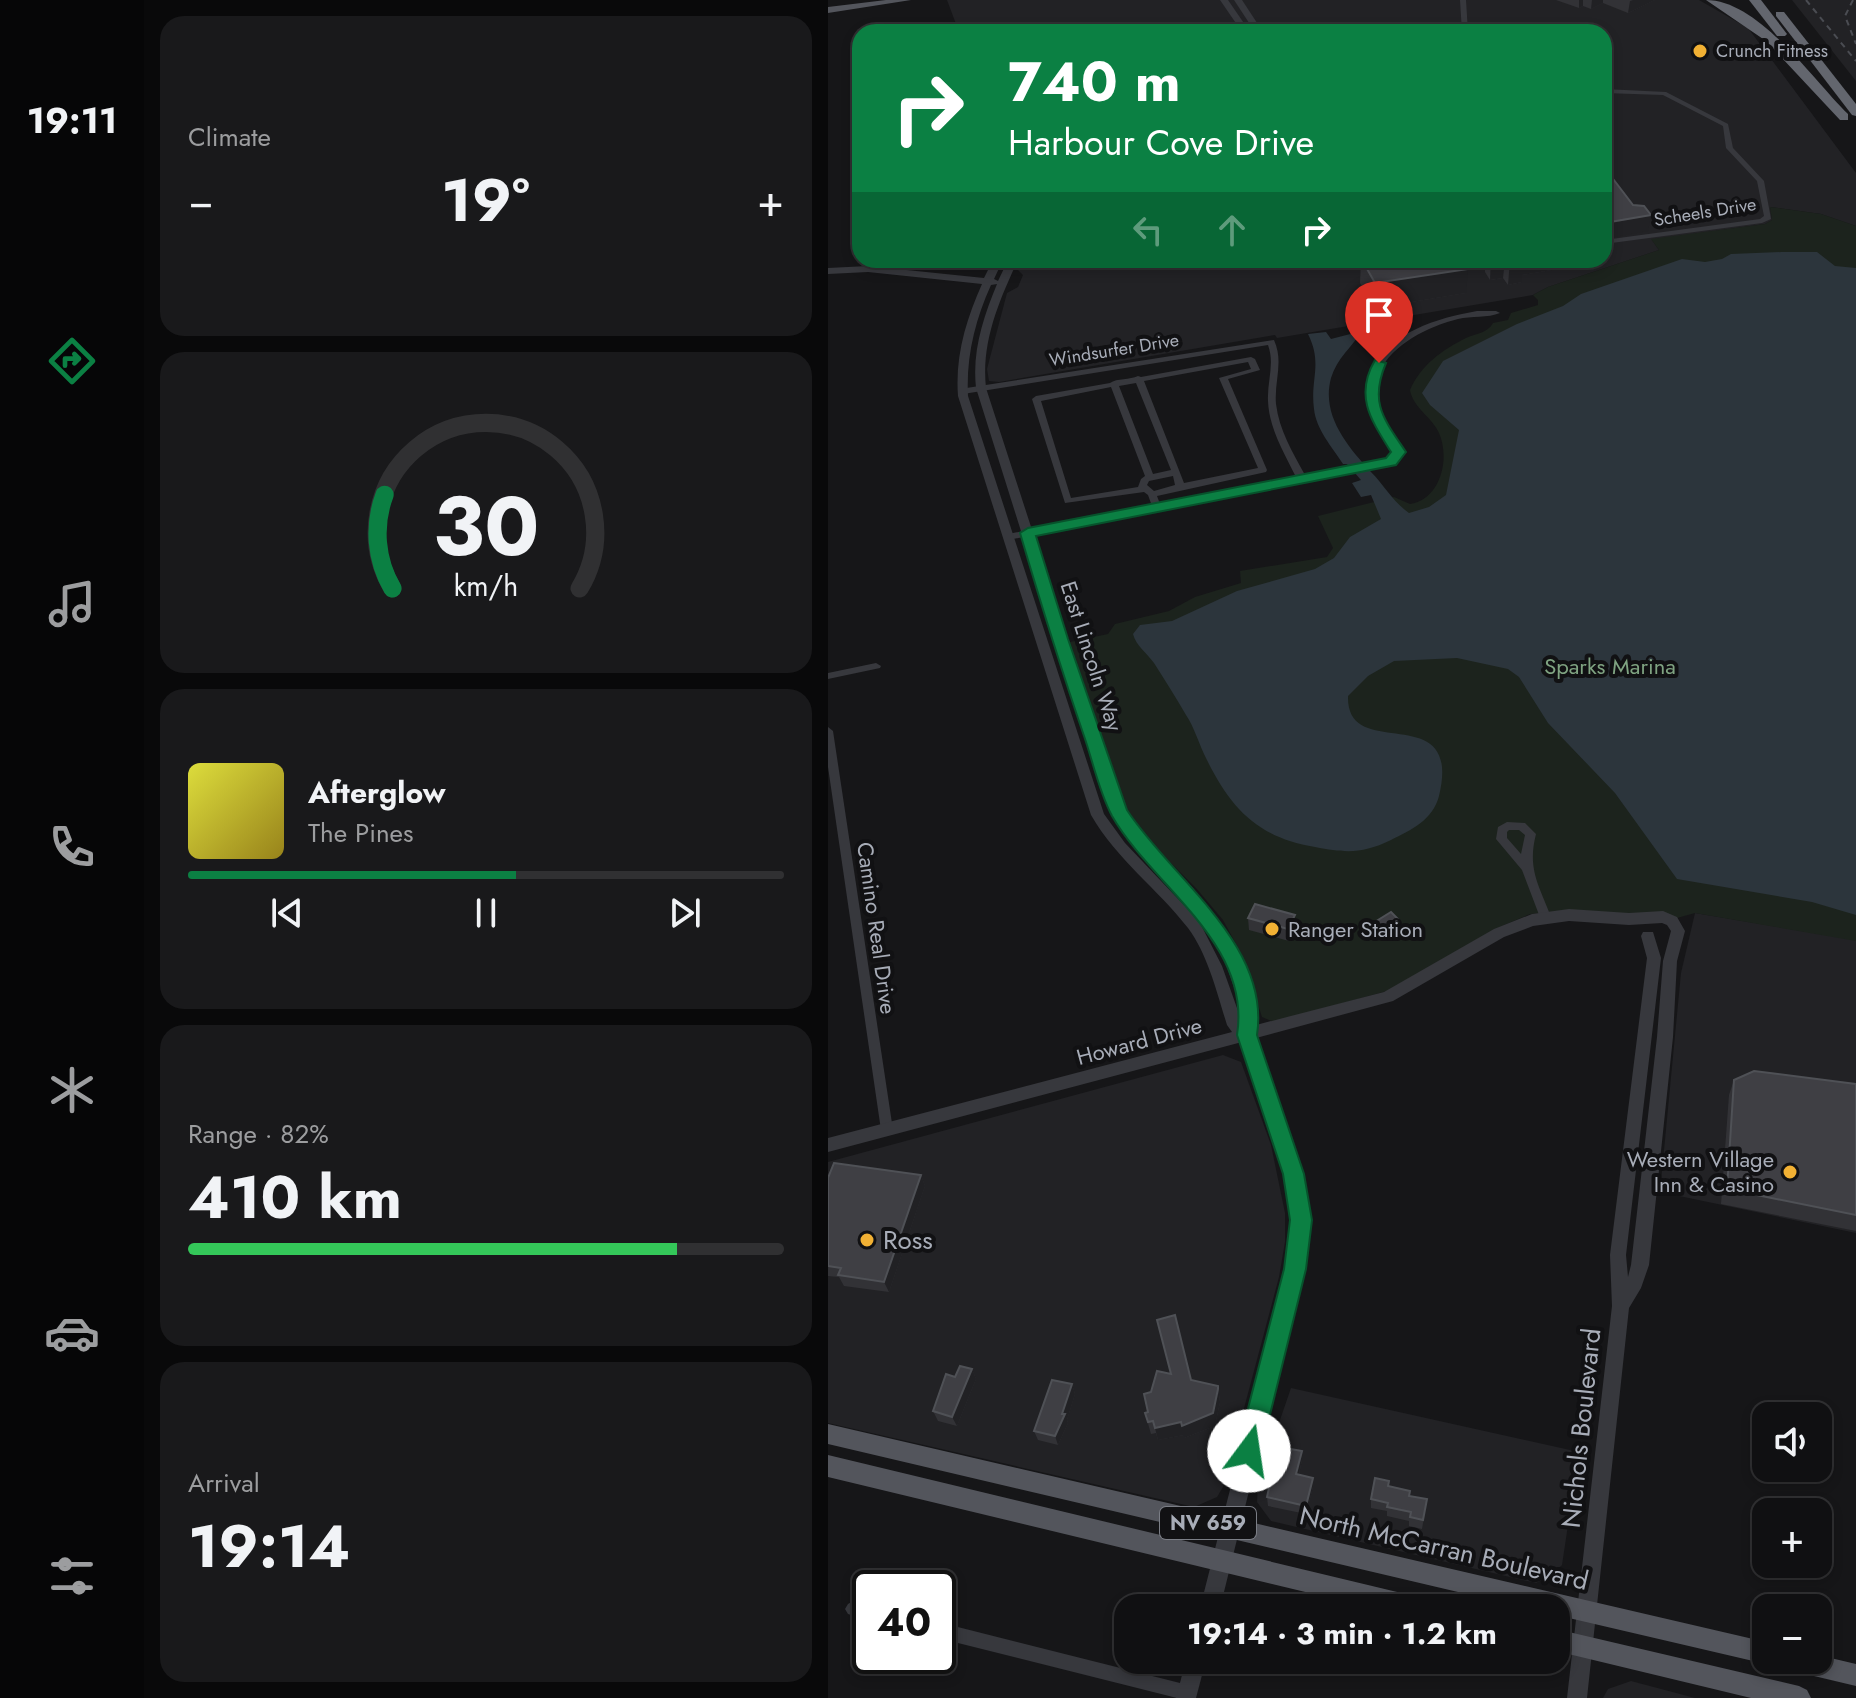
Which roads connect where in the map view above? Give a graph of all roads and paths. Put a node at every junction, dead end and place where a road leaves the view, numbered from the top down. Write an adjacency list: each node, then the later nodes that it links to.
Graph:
1 (858, 0): 11 (main road)
2 (886, 0): 11 (main road)
3 (907, 0): 11 (main road)
4 (1224, 0): 12 (street)
5 (1238, 0): 13 (street)
6 (1463, 0): 14 (street)
7 (1712, 0): 16 (highway)
8 (1755, 0): 16 (highway)
9 (1769, 0): 16 (highway)
10 (1786, 0): 16 (highway)
11 (828, 7)
12 (1240, 24)
13 (1254, 24)
14 (1464, 24)
15 (1612, 91): 17 (street, Scheels Drive)
16 (1852, 116)
17 (1612, 244)
18 (994, 268): 21 (street, East Lincoln Way)
19 (1010, 268): 22 (street, East Lincoln Way)
20 (828, 269): 21 (street)
21 (987, 282): 22 (street); 31 (street, East Lincoln Way)
22 (1003, 283): 30 (street, East Lincoln Way)
23 (1496, 313): 34 (street)
24 (1216, 364): 26 (street); 27 (street); 27 (street)
25 (1120, 366): 28 (street); 30 (street, Windsurfer Drive); 34 (street, Windsurfer Drive)
26 (1138, 378): 28 (street); 32 (street)
27 (1223, 378): 35 (street)
28 (1126, 381): 29 (street)
29 (1114, 383): 33 (street); 36 (street)
30 (981, 388): 31 (street, Windsurfer Drive); 38 (street, East Lincoln Way)
31 (963, 391): 39 (street, East Lincoln Way)
32 (1176, 472): 33 (street); 35 (street)
33 (1149, 476): 36 (street)
34 (1302, 479): 37 (street)
35 (1180, 487): 36 (street)
36 (1148, 491): 37 (street)
37 (1157, 508): 38 (street)
38 (1028, 533): 39 (street); 51 (street, East Lincoln Way)
39 (1008, 537): 51 (street, East Lincoln Way)
40 (876, 666): 41 (street)
41 (828, 676)
42 (828, 731): 43 (street, Camino Real Drive)
43 (830, 756): 53 (street, Camino Real Drive)
44 (1527, 868): 46 (street)
45 (1587, 916): 46 (street, Howard Drive); 47 (street, Howard Drive); 48 (street, Howard Drive)
46 (1545, 917): 51 (street, Howard Drive)
47 (1653, 918): 48 (street); 49 (street)
48 (1647, 934): 49 (street); 50 (street, Nichols Boulevard)
49 (1675, 939): 52 (street, Nichols Boulevard)
50 (1645, 1034): 52 (street); 55 (street, Nichols Boulevard)
51 (1247, 1035): 53 (street, Howard Drive); 60 (street, East Lincoln Way)
52 (1665, 1037): 56 (street, Nichols Boulevard)
53 (887, 1130): 54 (street, Howard Drive)
54 (828, 1145)
55 (1629, 1168): 56 (street); 57 (street, Nichols Boulevard)
56 (1650, 1173): 57 (street, Nichols Boulevard)
57 (1621, 1306): 64 (street, Nichols Boulevard)
58 (828, 1434): 60 (main road, North McCarran Boulevard / NV 659)
59 (828, 1466): 61 (main road, NV 659)
60 (1230, 1528): 61 (street, East Lincoln Way); 64 (main road, North McCarran Boulevard / NV 659)
61 (1221, 1561): 62 (street, East Lincoln Way); 63 (main road, NV 659)
62 (1213, 1594)
63 (1359, 1594)
64 (1588, 1610): 67 (street, Nichols Boulevard); 68 (main road, North McCarran Boulevard / NV 659)
65 (956, 1635): 72 (street)
66 (1570, 1643): 67 (main road)
67 (1584, 1646): 73 (main road); 74 (street, Nichols Boulevard)
68 (1752, 1650)
69 (1832, 1669): 71 (main road)
70 (1192, 1674): 72 (street)
71 (1856, 1675)
72 (1187, 1696)
73 (1786, 1696)
74 (1577, 1698)

